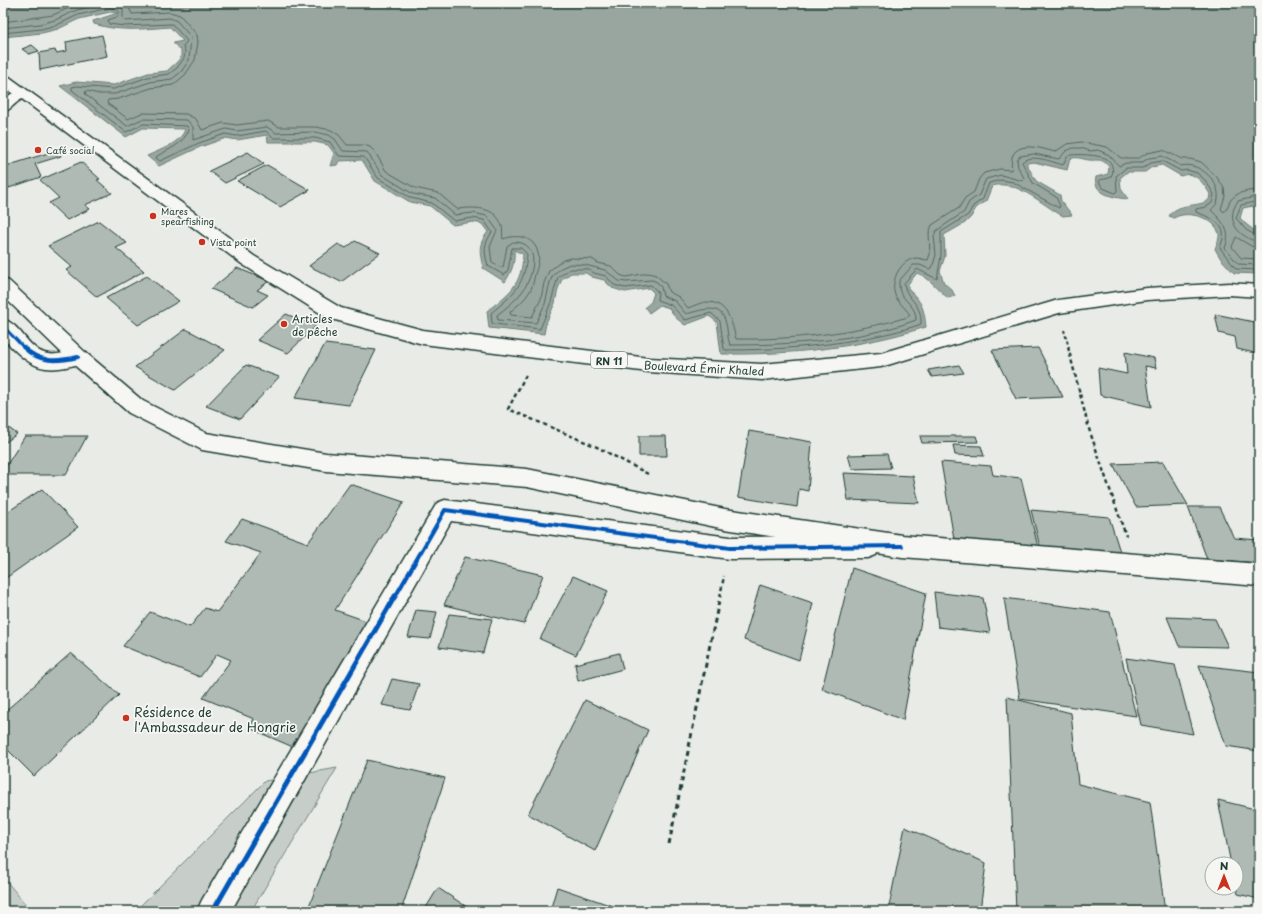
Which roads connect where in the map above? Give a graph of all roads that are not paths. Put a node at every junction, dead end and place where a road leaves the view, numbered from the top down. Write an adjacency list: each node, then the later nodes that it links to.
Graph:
1 (3, 79): 2 (main road, RN 11)
2 (22, 94): 3 (main road); 5 (main road, Boulevard Émir Khaled / RN 11)
3 (3, 108)
4 (3, 285): 7 (main road)
5 (1259, 291)
6 (3, 326): 7 (main road)
7 (78, 357): 8 (main road)
8 (902, 546): 9 (main road); 10 (main road)
9 (1259, 575)
10 (214, 911)

